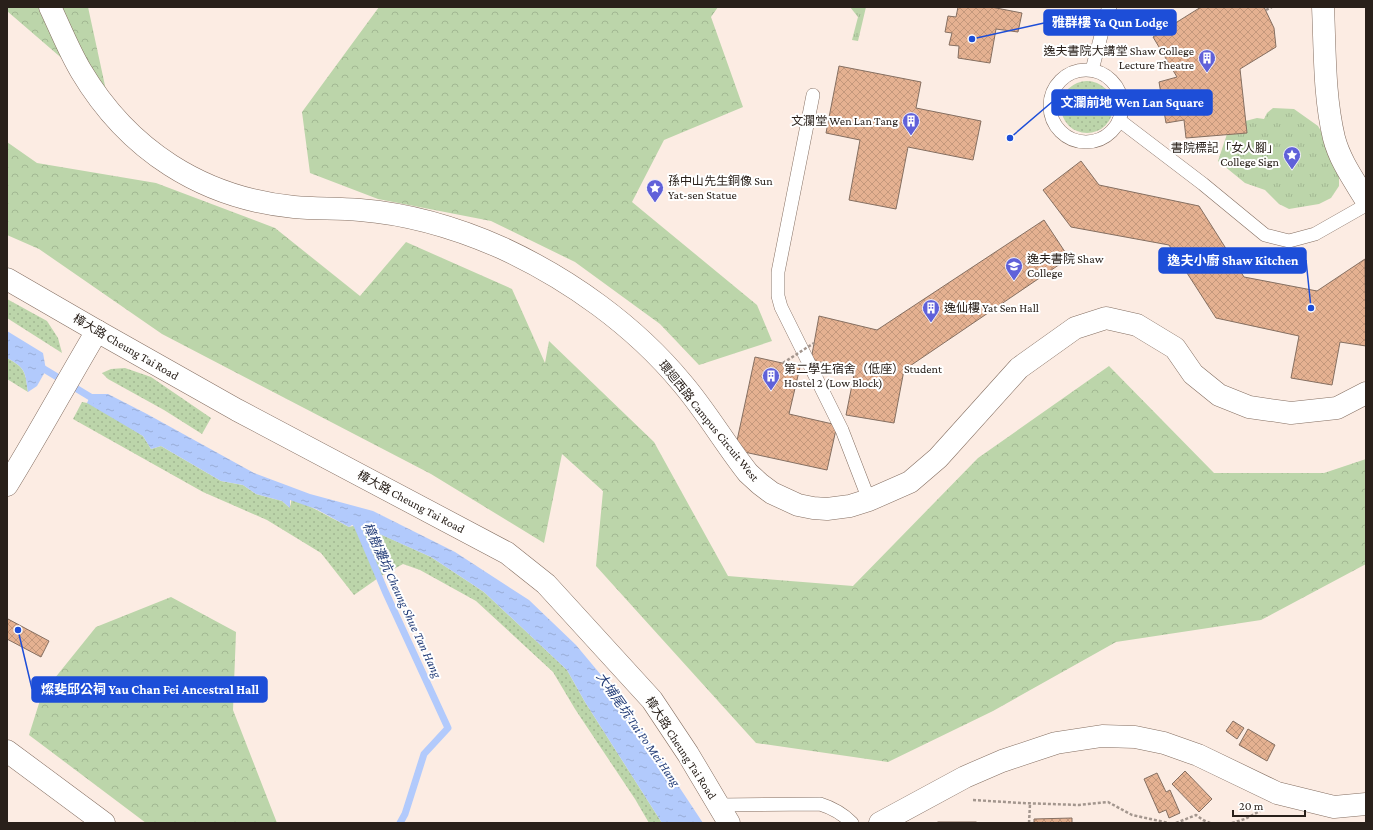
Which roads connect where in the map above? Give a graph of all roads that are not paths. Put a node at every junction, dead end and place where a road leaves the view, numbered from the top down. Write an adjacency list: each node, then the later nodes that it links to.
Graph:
1 (50, 7): 13 (street, 環迴西路 Campus Circuit West)
2 (1110, 7): 4 (lane)
3 (1323, 7): 7 (street)
4 (1092, 70): 6 (lane); 6 (lane)
5 (813, 95): 13 (lane)
6 (1119, 120): 8 (lane)
7 (1366, 200)
8 (1366, 205)
9 (7, 279): 10 (street, 樟大路 Cheung Tai Road)
10 (97, 331): 12 (street); 16 (street, 樟大路 Cheung Tai Road)
11 (1366, 393): 13 (street, 環迴西路 Campus Circuit West)
12 (7, 485)
13 (869, 500)
14 (7, 751): 17 (street)
15 (1366, 804): 19 (street)
16 (724, 814): 18 (lane)
17 (104, 823)
18 (852, 823)
19 (880, 823)

